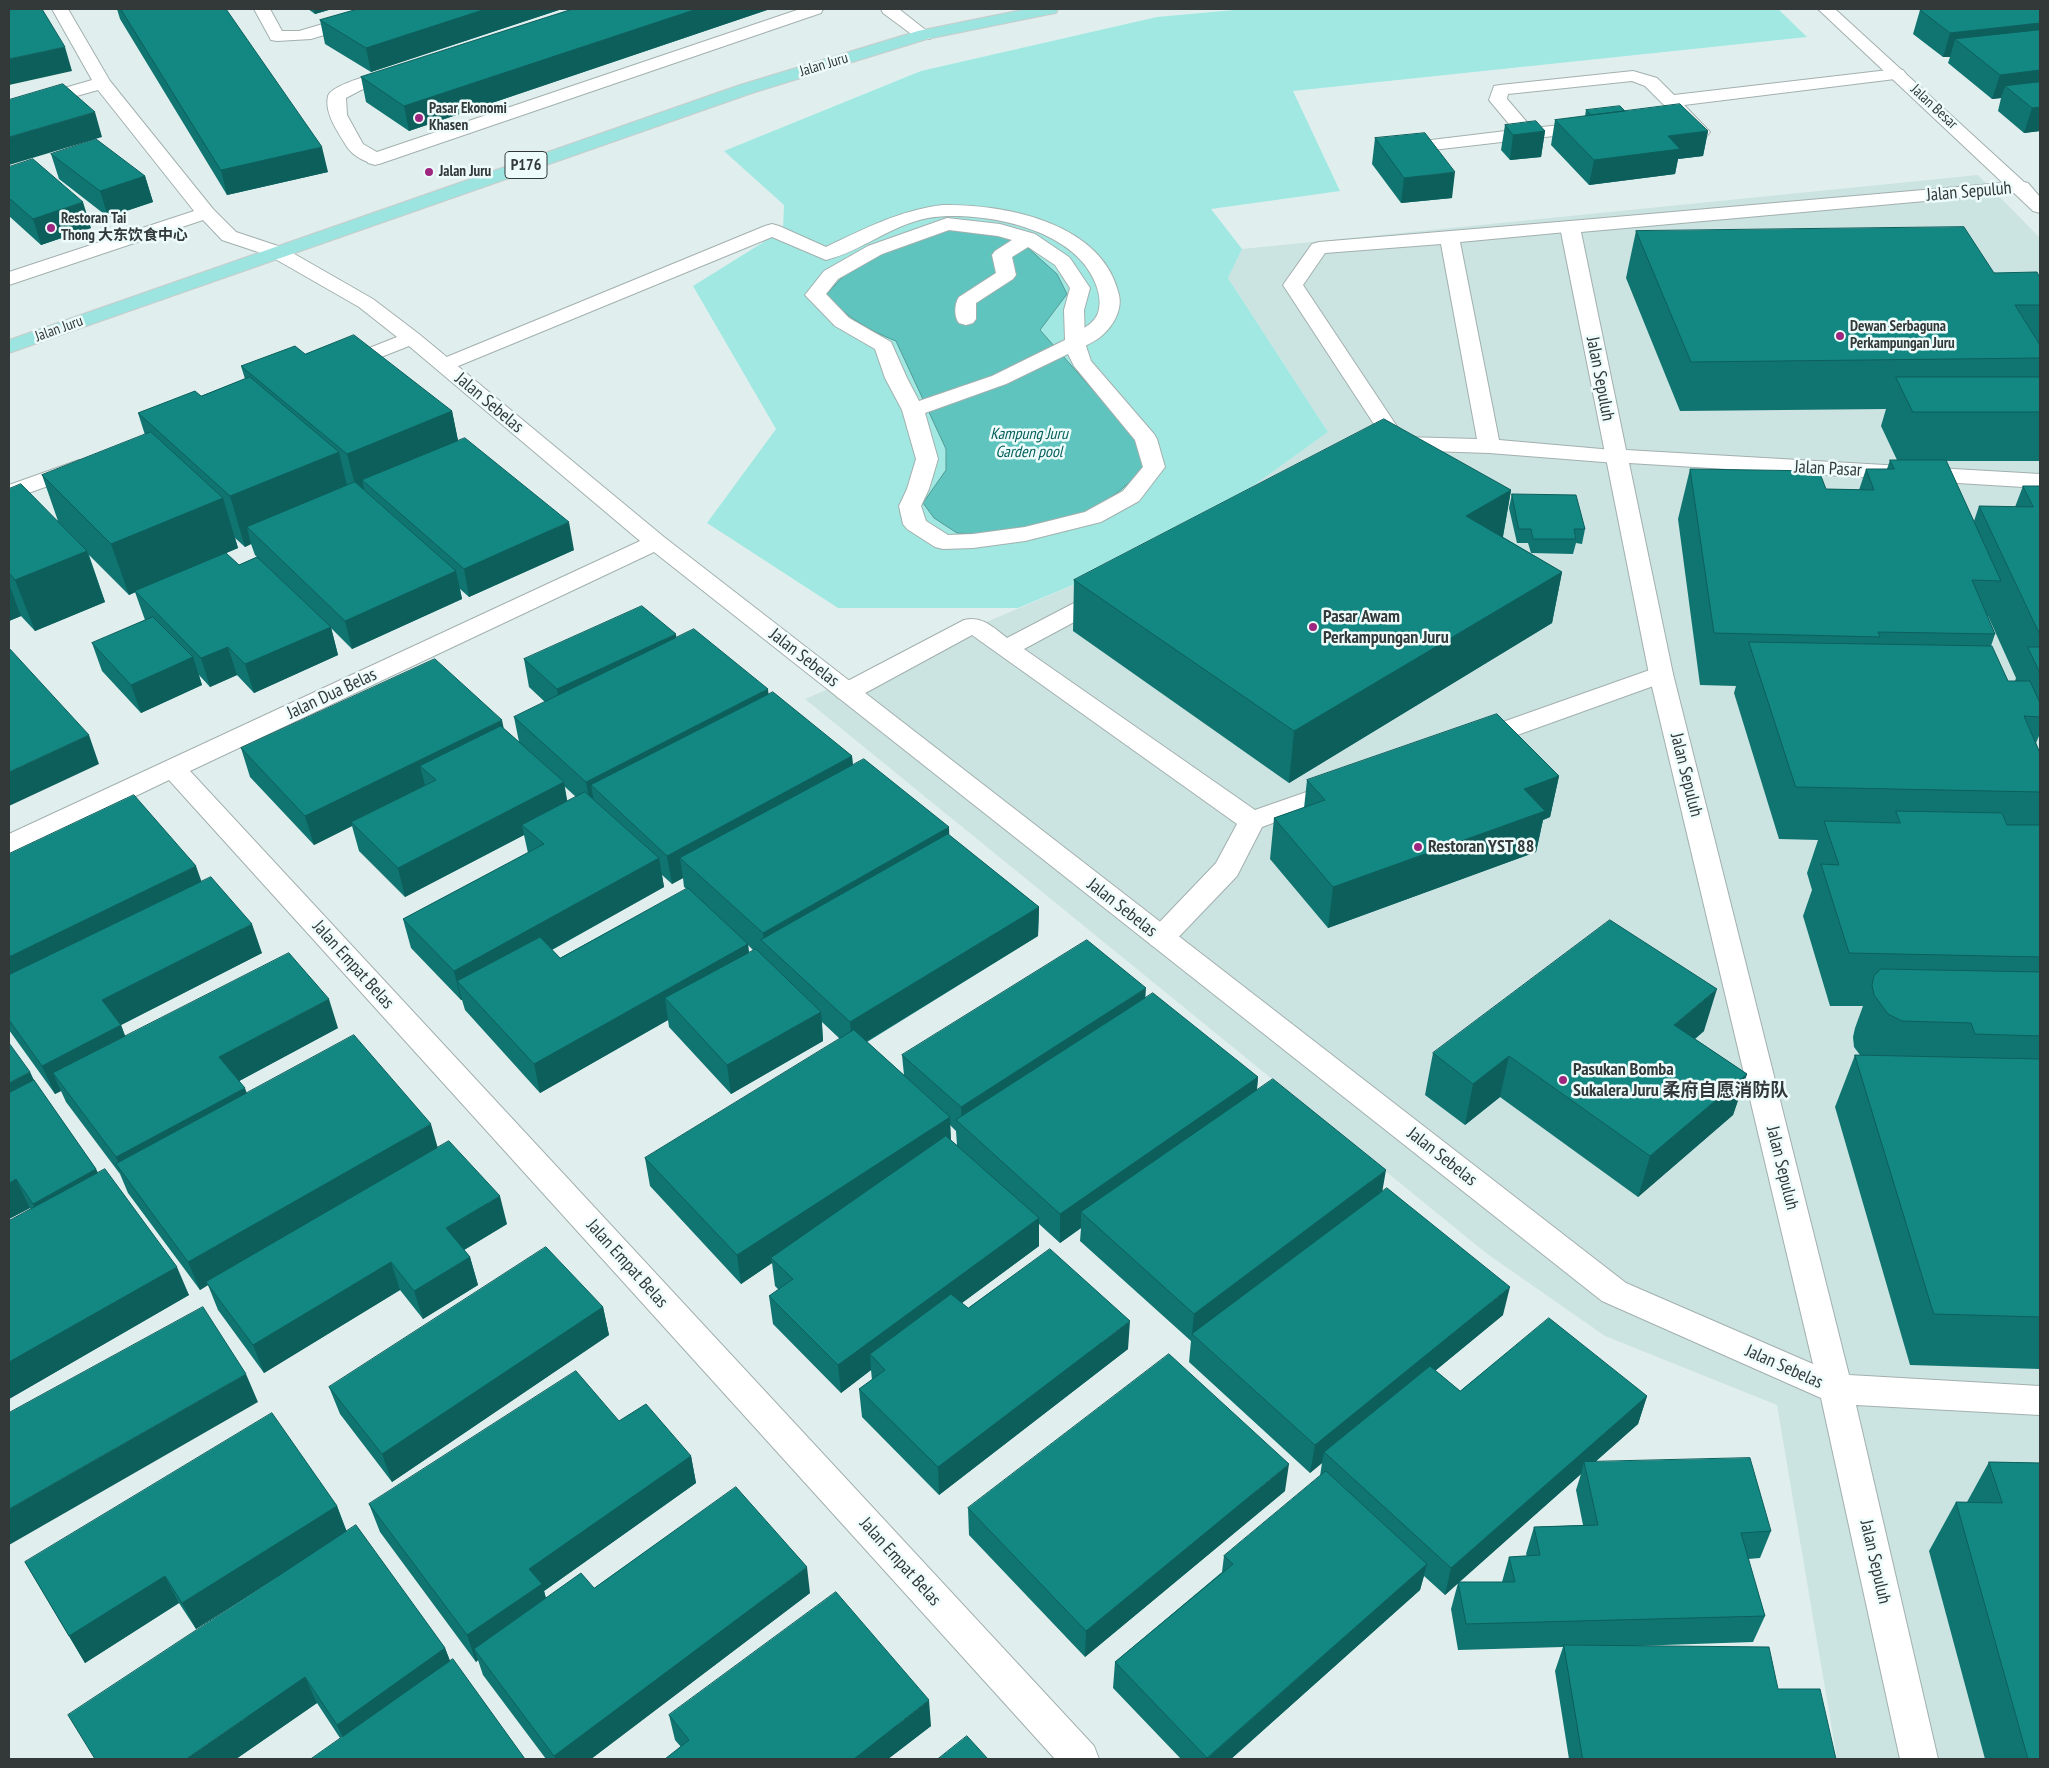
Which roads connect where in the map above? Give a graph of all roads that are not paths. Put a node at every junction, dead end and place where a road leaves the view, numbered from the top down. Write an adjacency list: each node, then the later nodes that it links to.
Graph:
1 (60, 9): 11 (street, Jalan Sebelas)
2 (262, 9): 3 (street)
3 (391, 9)
4 (815, 9): 9 (street)
5 (889, 9): 8 (street)
6 (1050, 9): 8 (main road, Jalan Juru / P176)
7 (1826, 9): 10 (street, Jalan Besar)
8 (924, 34): 24 (main road, Jalan Juru / P176)
9 (412, 68)
10 (1897, 74): 13 (street); 18 (street, Jalan Besar)
11 (102, 83): 12 (street); 20 (street, Jalan Sebelas)
12 (9, 110)
13 (1667, 110): 15 (street); 16 (street)
14 (1606, 125): 15 (street)
15 (1527, 134): 17 (street)
16 (1706, 136)
17 (1396, 149)
18 (2021, 187): 19 (street, Jalan Besar); 21 (street, Jalan Sepuluh)
19 (2040, 207)
20 (206, 213): 24 (street, Jalan Sebelas); 25 (street)
21 (1570, 227): 22 (street); 36 (street, Jalan Sepuluh)
22 (1449, 237): 33 (street); 34 (street)
23 (1028, 238): 26 (street); 28 (street); 32 (street)
24 (277, 252): 27 (street, Jalan Sebelas); 29 (main road, Jalan Juru / P176)
25 (9, 279)
26 (966, 319)
27 (412, 338): 30 (street, Jalan Sebelas); 31 (street)
28 (1075, 342): 30 (street); 32 (street); 32 (street)
29 (9, 347)
30 (444, 365): 40 (street, Jalan Sebelas)
31 (322, 373)
32 (913, 410)
33 (1397, 443): 34 (street, Jalan Pasar); 35 (street)
34 (1489, 446): 36 (street, Jalan Pasar)
35 (1373, 454)
36 (1616, 456): 38 (street, Jalan Pasar); 43 (street, Jalan Sepuluh)
37 (98, 459): 39 (street)
38 (2040, 481)
39 (9, 494)
40 (656, 542): 44 (street, Jalan Sebelas); 46 (street, Jalan Dua Belas)
41 (1130, 582): 42 (street)
42 (1007, 648): 44 (street); 48 (street)
43 (1662, 674): 45 (street); 51 (street, Jalan Sepuluh)
44 (846, 692): 50 (street, Jalan Sebelas)
45 (1457, 748)
46 (173, 768): 49 (street, Jalan Dua Belas); 53 (street, Jalan Empat Belas)
47 (1364, 781): 48 (street)
48 (1252, 822): 50 (street)
49 (9, 845)
50 (1161, 938): 51 (street, Jalan Sebelas)
51 (1836, 1390): 52 (street, Jalan Sebelas); 54 (street, Jalan Sepuluh)
52 (2040, 1400)
53 (1080, 1759)
54 (1919, 1759)

